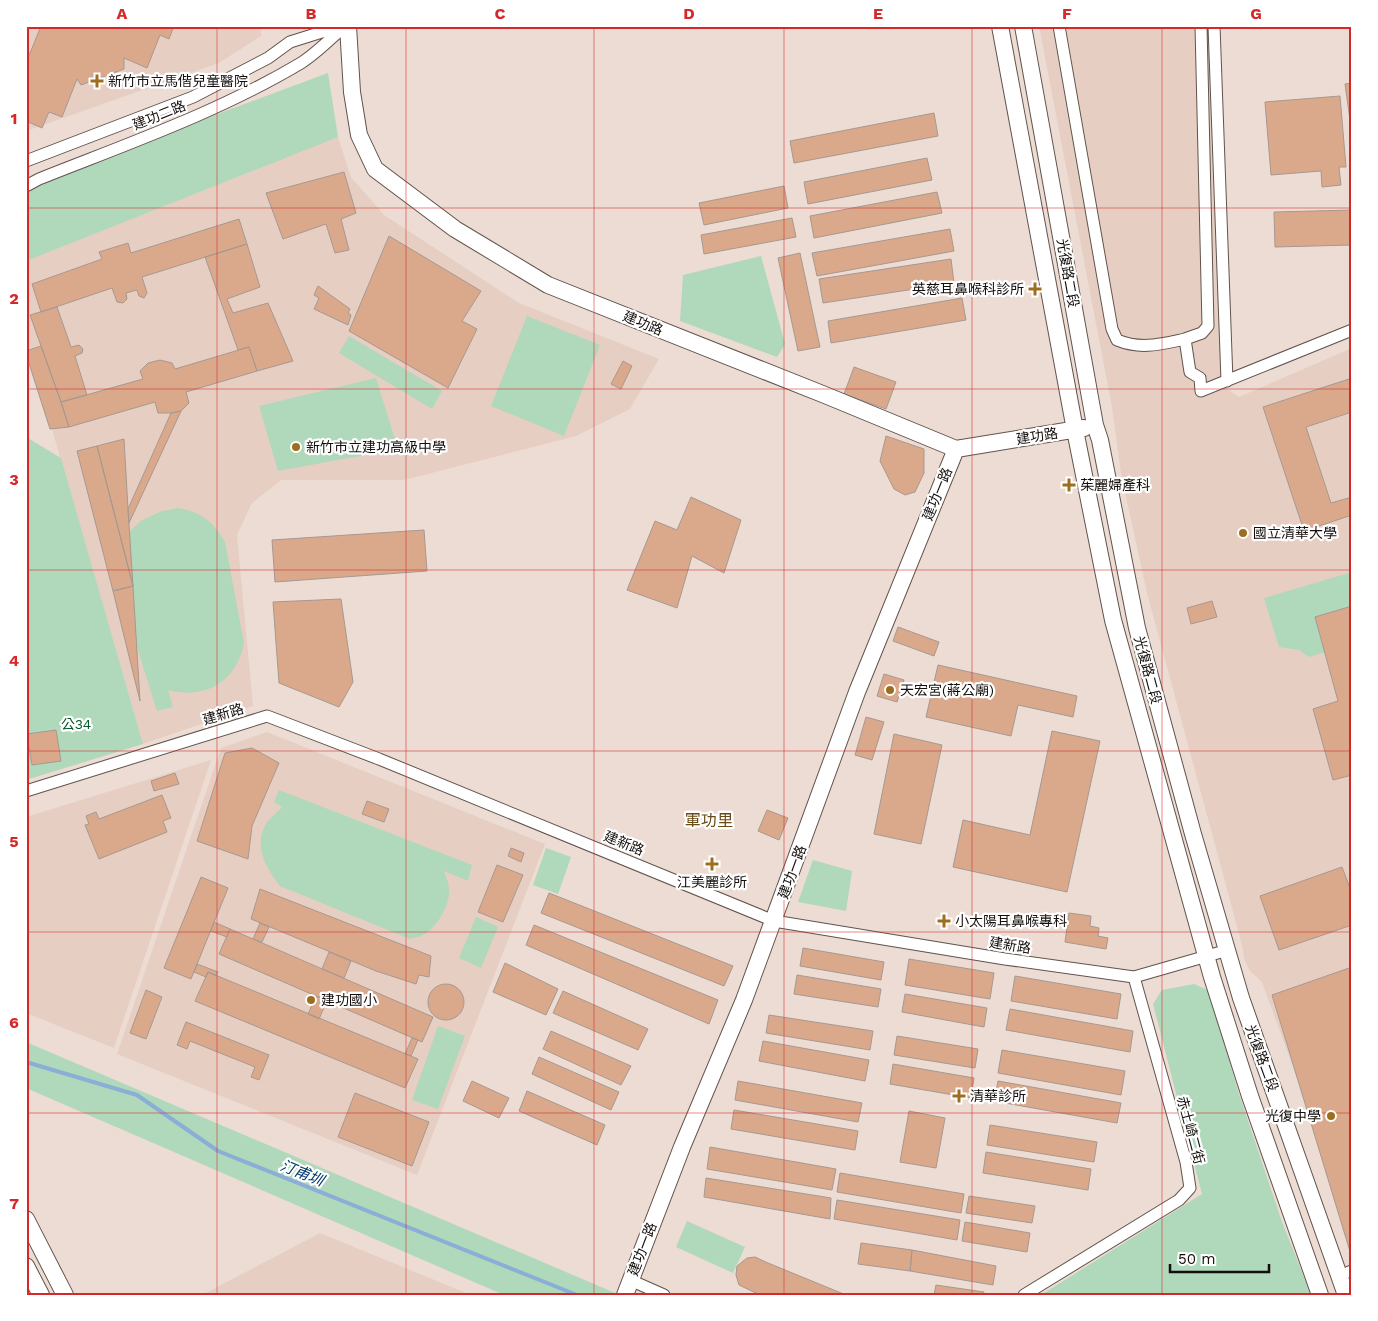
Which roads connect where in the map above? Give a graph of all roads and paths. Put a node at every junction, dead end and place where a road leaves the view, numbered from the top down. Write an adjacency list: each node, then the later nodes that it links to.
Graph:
1 (341, 26): 8 (street, 建功二路)
2 (347, 26): 9 (street, 建功二路); 15 (main road, 建功路)
3 (1000, 26): 14 (main road, 光復路二段)
4 (1023, 26): 13 (main road, 光復路二段)
5 (1058, 26): 11 (street)
6 (1201, 26): 11 (street)
7 (1214, 26): 12 (street)
8 (26, 161)
9 (26, 186)
10 (1352, 330): 12 (street)
11 (1185, 339): 12 (street)
12 (1227, 381)
13 (1095, 425): 14 (main road, 建功路); 16 (main road, 光復路二段)
14 (1075, 430): 15 (main road, 建功路); 17 (main road, 光復路二段)
15 (956, 449): 19 (main road, 建功一路)
16 (1137, 628): 17 (street); 20 (main road, 光復路二段)
17 (1117, 633): 21 (main road, 光復路二段)
18 (26, 791): 19 (street, 建新路)
19 (774, 921): 22 (street, 建新路); 25 (main road, 建功一路)
20 (1228, 950): 21 (street, 建新路); 31 (main road, 光復路二段)
21 (1207, 954): 22 (street, 建新路); 30 (main road, 光復路二段)
22 (1134, 977): 29 (street, 赤土崎二街)
23 (26, 1219): 27 (main road)
24 (26, 1266): 26 (main road)
25 (628, 1288): 28 (street)
26 (41, 1295)
27 (65, 1295)
28 (664, 1295)
29 (1024, 1295)
30 (1320, 1295)
31 (1346, 1295)

